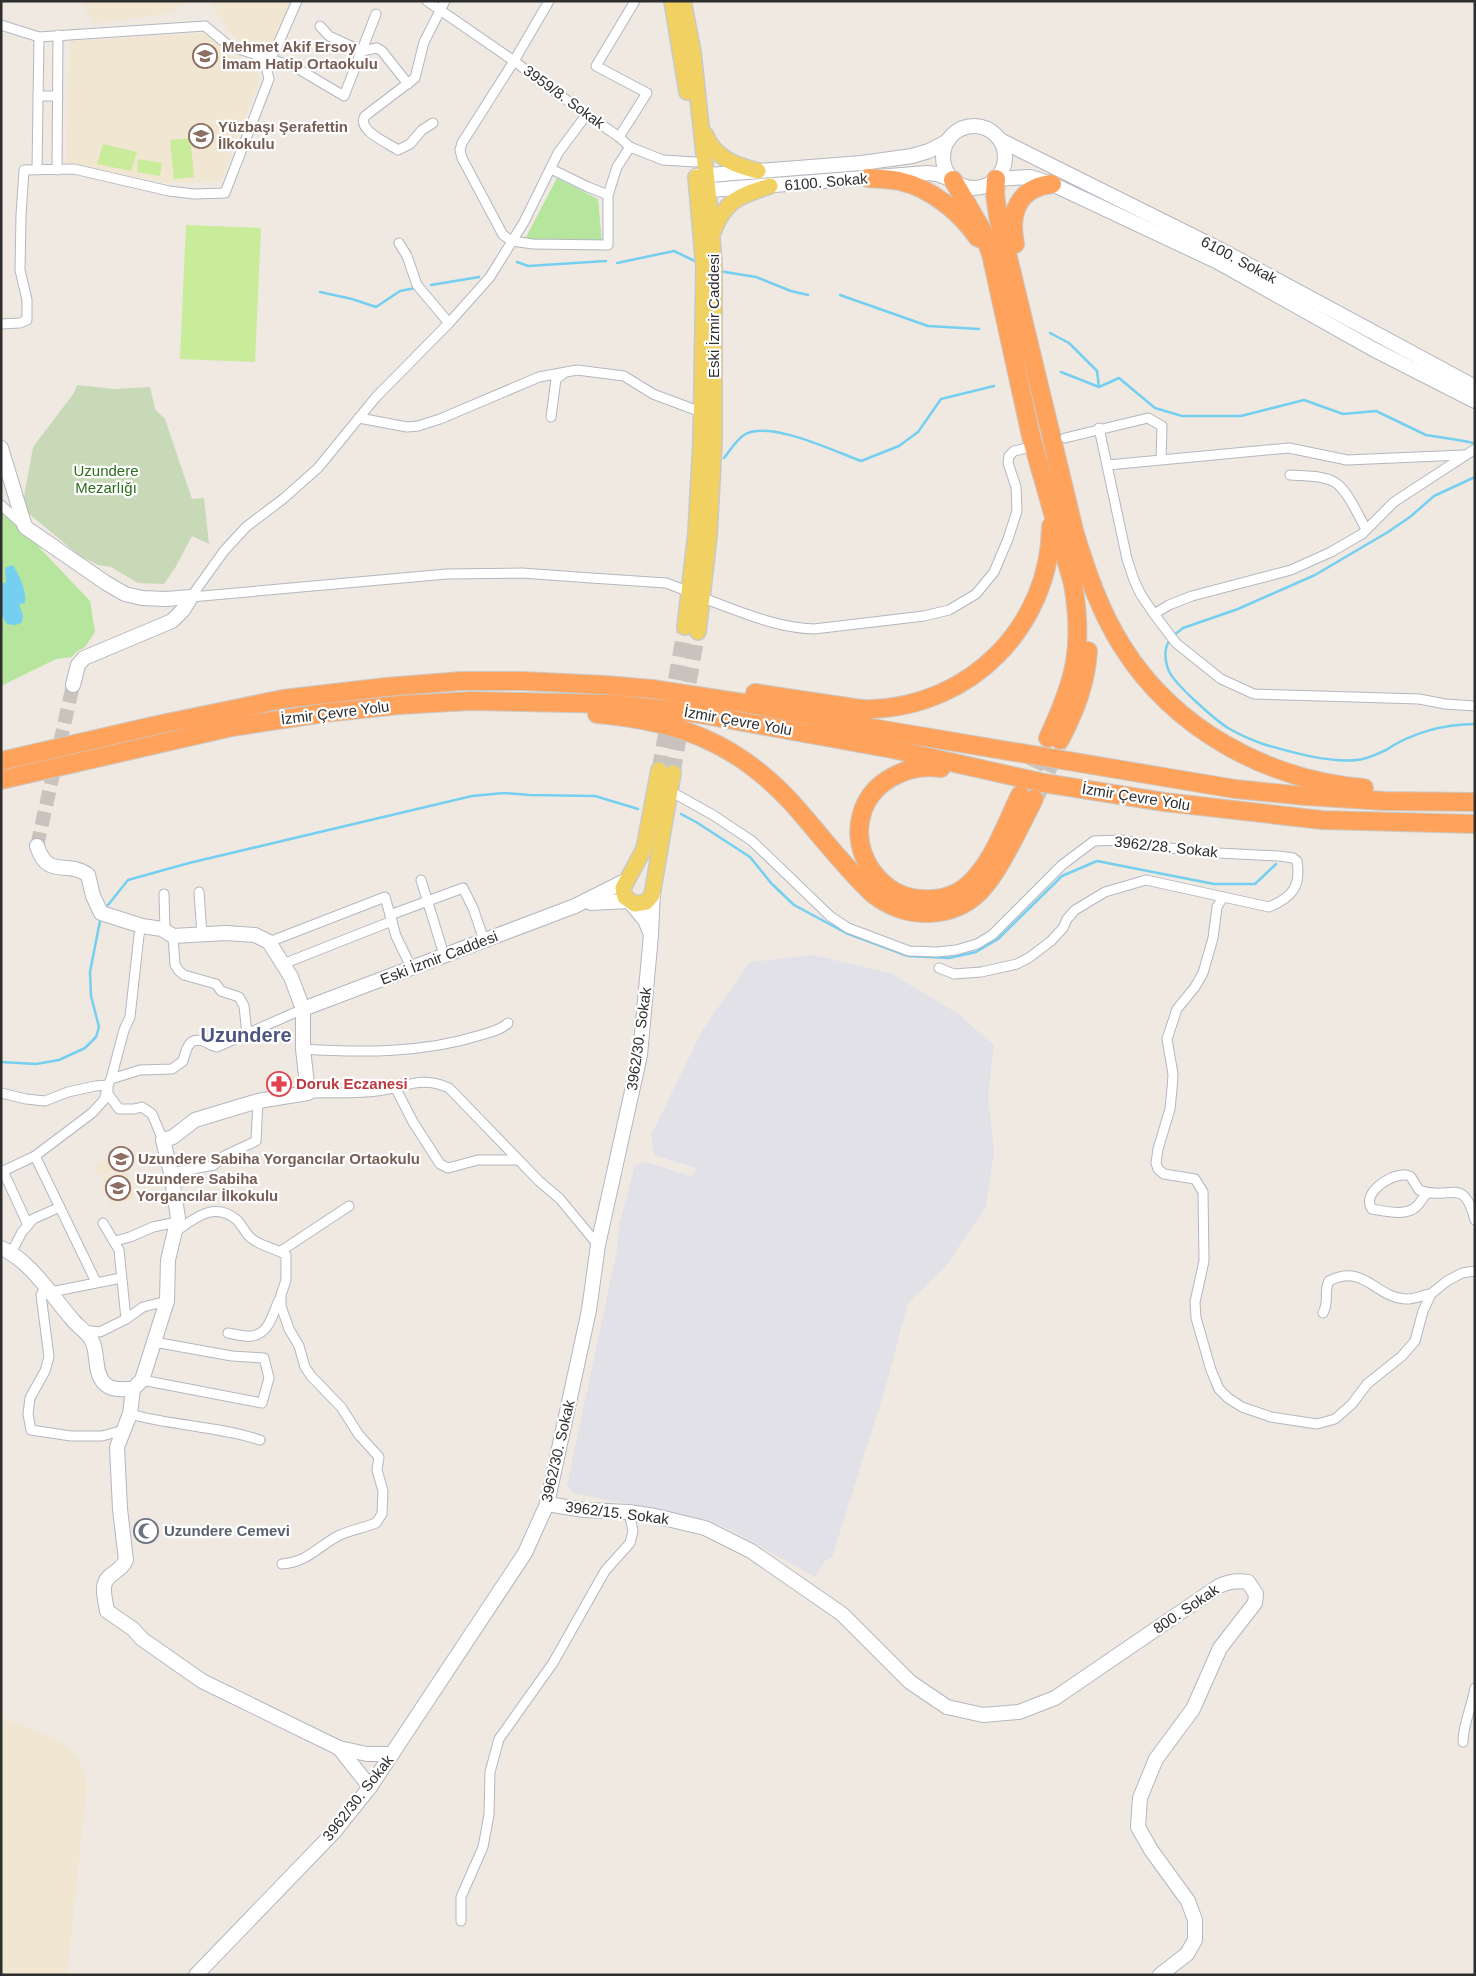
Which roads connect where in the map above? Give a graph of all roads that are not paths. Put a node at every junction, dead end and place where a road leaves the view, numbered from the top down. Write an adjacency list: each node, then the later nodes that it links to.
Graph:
1 (297, 1): 15 (street)
2 (427, 1): 8 (street, 3959/8. Sokak)
3 (445, 1): 8 (street)
4 (549, 1): 16 (street)
5 (635, 1): 23 (street)
6 (672, 1): 32 (main road, Eski İzmir Caddesi)
7 (683, 1): 22 (main road, Eski İzmir Caddesi)
8 (440, 11): 16 (street, 3959/8. Sokak); 17 (street)
9 (376, 14): 14 (street)
10 (1, 26): 13 (street)
11 (320, 26): 14 (street)
12 (58, 35): 13 (street); 15 (street); 19 (street)
13 (39, 37): 18 (street)
14 (362, 51): 15 (street); 17 (street)
15 (266, 58): 29 (street)
16 (514, 61): 20 (street, 3959/8. Sokak); 39 (street)
17 (408, 84): 21 (street)
18 (38, 96): 19 (street); 27 (street)
19 (58, 96): 29 (street)
20 (587, 114): 23 (street, 3959/8. Sokak); 28 (street)
21 (433, 123)
22 (700, 123): 30 (main road); 32 (main road, Eski İzmir Caddesi)
23 (618, 137): 26 (street, 3959/8. Sokak)
24 (1000, 140): 25 (street, 6100. Sokak); 33 (street); 43 (street, 6100. Sokak)
25 (948, 141): 30 (street, 6100. Sokak); 34 (street)
26 (630, 147): 32 (street, 3959/8. Sokak); 37 (street)
27 (37, 169): 29 (street); 45 (street)
28 (551, 169): 37 (street); 39 (street)
29 (57, 170)
30 (758, 171): 32 (street, 6100. Sokak)
31 (868, 178): 34 (street, 6100. Sokak); 36 (street, 6100. Sokak); 41 (highway)
32 (701, 179): 36 (street, 6100. Sokak); 38 (main road, Eski İzmir Caddesi); 49 (main road, Eski İzmir Caddesi)
33 (996, 179): 34 (street, 6100. Sokak); 35 (street, 6100. Sokak); 42 (highway)
34 (953, 180): 41 (highway)
35 (1052, 184): 42 (highway); 43 (street, 6100. Sokak)
36 (770, 186): 38 (main road)
37 (608, 195): 39 (street)
38 (712, 233): 66 (main road, Eski İzmir Caddesi)
39 (512, 241): 44 (street)
40 (400, 243): 44 (street)
41 (994, 270): 60 (highway)
42 (1014, 279): 65 (highway)
43 (1279, 288): 47 (street, 6100. Sokak); 48 (street, 6100. Sokak)
44 (450, 323): 51 (street)
45 (1, 324)
46 (565, 372): 49 (street); 50 (street); 51 (street)
47 (1475, 387)
48 (1475, 401)
49 (701, 412): 66 (main road, Eski İzmir Caddesi)
50 (551, 417)
51 (359, 418): 67 (street)
52 (1099, 428): 53 (street); 58 (street); 59 (street)
53 (1065, 438)
54 (1, 448): 63 (street)
55 (1027, 448): 66 (street)
56 (1475, 449): 57 (street)
57 (1465, 455): 58 (street); 64 (street)
58 (1161, 459): 59 (street)
59 (1108, 465): 68 (street)
60 (1042, 471): 65 (highway); 71 (highway)
61 (1290, 475): 64 (street)
62 (1, 505): 63 (street)
63 (25, 527): 67 (street)
64 (1366, 530): 68 (street)
65 (1075, 534): 78 (highway)
66 (697, 595): 67 (street); 69 (main road, Eski İzmir Caddesi)
67 (191, 597): 70 (street)
68 (1154, 614): 73 (street)
69 (691, 629)
70 (73, 685)
71 (652, 689): 74 (highway, İzmir Çevre Yolu); 79 (highway, İzmir Çevre Yolu)
72 (528, 702): 75 (highway, İzmir Çevre Yolu); 76 (highway, İzmir Çevre Yolu); 76 (highway)
73 (1475, 706)
74 (1, 762)
75 (1, 780)
76 (1044, 783): 80 (highway, İzmir Çevre Yolu)
77 (670, 791): 83 (main road); 84 (main road); 87 (street, 3962/28. Sokak)
78 (1475, 795)
79 (1475, 802)
80 (1475, 824)
81 (37, 846): 92 (street)
82 (421, 880): 88 (street)
83 (627, 880): 84 (main road); 89 (main road); 90 (street, Eski İzmir Caddesi)
84 (653, 891): 89 (main road); 95 (street, 3962/30. Sokak)
85 (199, 892): 94 (street)
86 (164, 894): 93 (street)
87 (1223, 897): 100 (street, 3962/28. Sokak); 131 (street)
88 (428, 901): 91 (street); 96 (street); 98 (street)
89 (629, 901): 90 (street, Eski İzmir Caddesi); 95 (street)
90 (575, 906): 96 (street, Eski İzmir Caddesi)
91 (391, 918): 97 (street); 99 (street); 101 (street)
92 (142, 926): 93 (street); 106 (street)
93 (169, 934): 94 (street); 104 (street)
94 (202, 935): 97 (street)
95 (651, 935): 124 (street, 3962/30. Sokak)
96 (484, 940): 98 (street, Eski İzmir Caddesi)
97 (269, 942): 99 (street)
98 (444, 955): 101 (street, Eski İzmir Caddesi)
99 (283, 964): 102 (street)
100 (939, 968)
101 (412, 969): 102 (street, Eski İzmir Caddesi)
102 (302, 1009): 104 (street); 105 (street)
103 (508, 1023): 105 (street)
104 (247, 1034): 106 (street)
105 (303, 1049): 109 (street)
106 (110, 1082): 108 (street); 111 (street); 112 (street)
107 (395, 1087): 109 (street); 113 (street); 113 (street)
108 (1, 1093)
109 (308, 1093): 110 (street)
110 (258, 1101): 111 (street); 115 (street)
111 (162, 1140): 115 (street)
112 (35, 1156): 114 (street); 118 (street)
113 (518, 1160): 124 (street)
114 (2, 1171): 121 (street)
115 (171, 1173): 122 (street)
116 (1427, 1193): 116 (street); 119 (street)
117 (349, 1206): 126 (street)
118 (60, 1207): 121 (street); 129 (street)
119 (1475, 1220)
120 (103, 1223): 123 (street)
121 (28, 1225): 125 (street)
122 (176, 1227): 123 (street); 126 (street); 133 (street)
123 (115, 1241): 128 (street)
124 (598, 1245): 143 (street, 3962/30. Sokak)
125 (6, 1250): 130 (street)
126 (280, 1251): 132 (street)
127 (1475, 1270): 131 (street)
128 (121, 1278): 129 (street); 135 (street)
129 (96, 1282): 130 (street)
130 (48, 1289): 136 (street); 141 (street)
131 (1431, 1294): 134 (street)
132 (281, 1295): 137 (street); 145 (street)
133 (167, 1301): 135 (street); 138 (street)
134 (1324, 1313)
135 (126, 1319): 136 (street)
136 (82, 1330): 139 (street)
137 (228, 1333)
138 (154, 1342): 139 (street); 139 (street)
139 (137, 1384): 140 (street)
140 (130, 1414): 141 (street); 142 (street)
141 (124, 1430): 149 (street)
142 (260, 1440)
143 (547, 1504): 144 (street, 3962/15. Sokak); 150 (street, 3962/30. Sokak)
144 (629, 1512): 146 (street, 3962/15. Sokak); 152 (street)
145 (282, 1564)
146 (842, 1614): 154 (street, 800. Sokak)
147 (1475, 1688): 148 (street)
148 (1463, 1742)
149 (339, 1748): 150 (street); 151 (street)
150 (392, 1754): 151 (street, 3962/30. Sokak)
151 (370, 1787): 153 (street, 3962/30. Sokak)
152 (460, 1920)
153 (196, 1975)
154 (1160, 1975)

